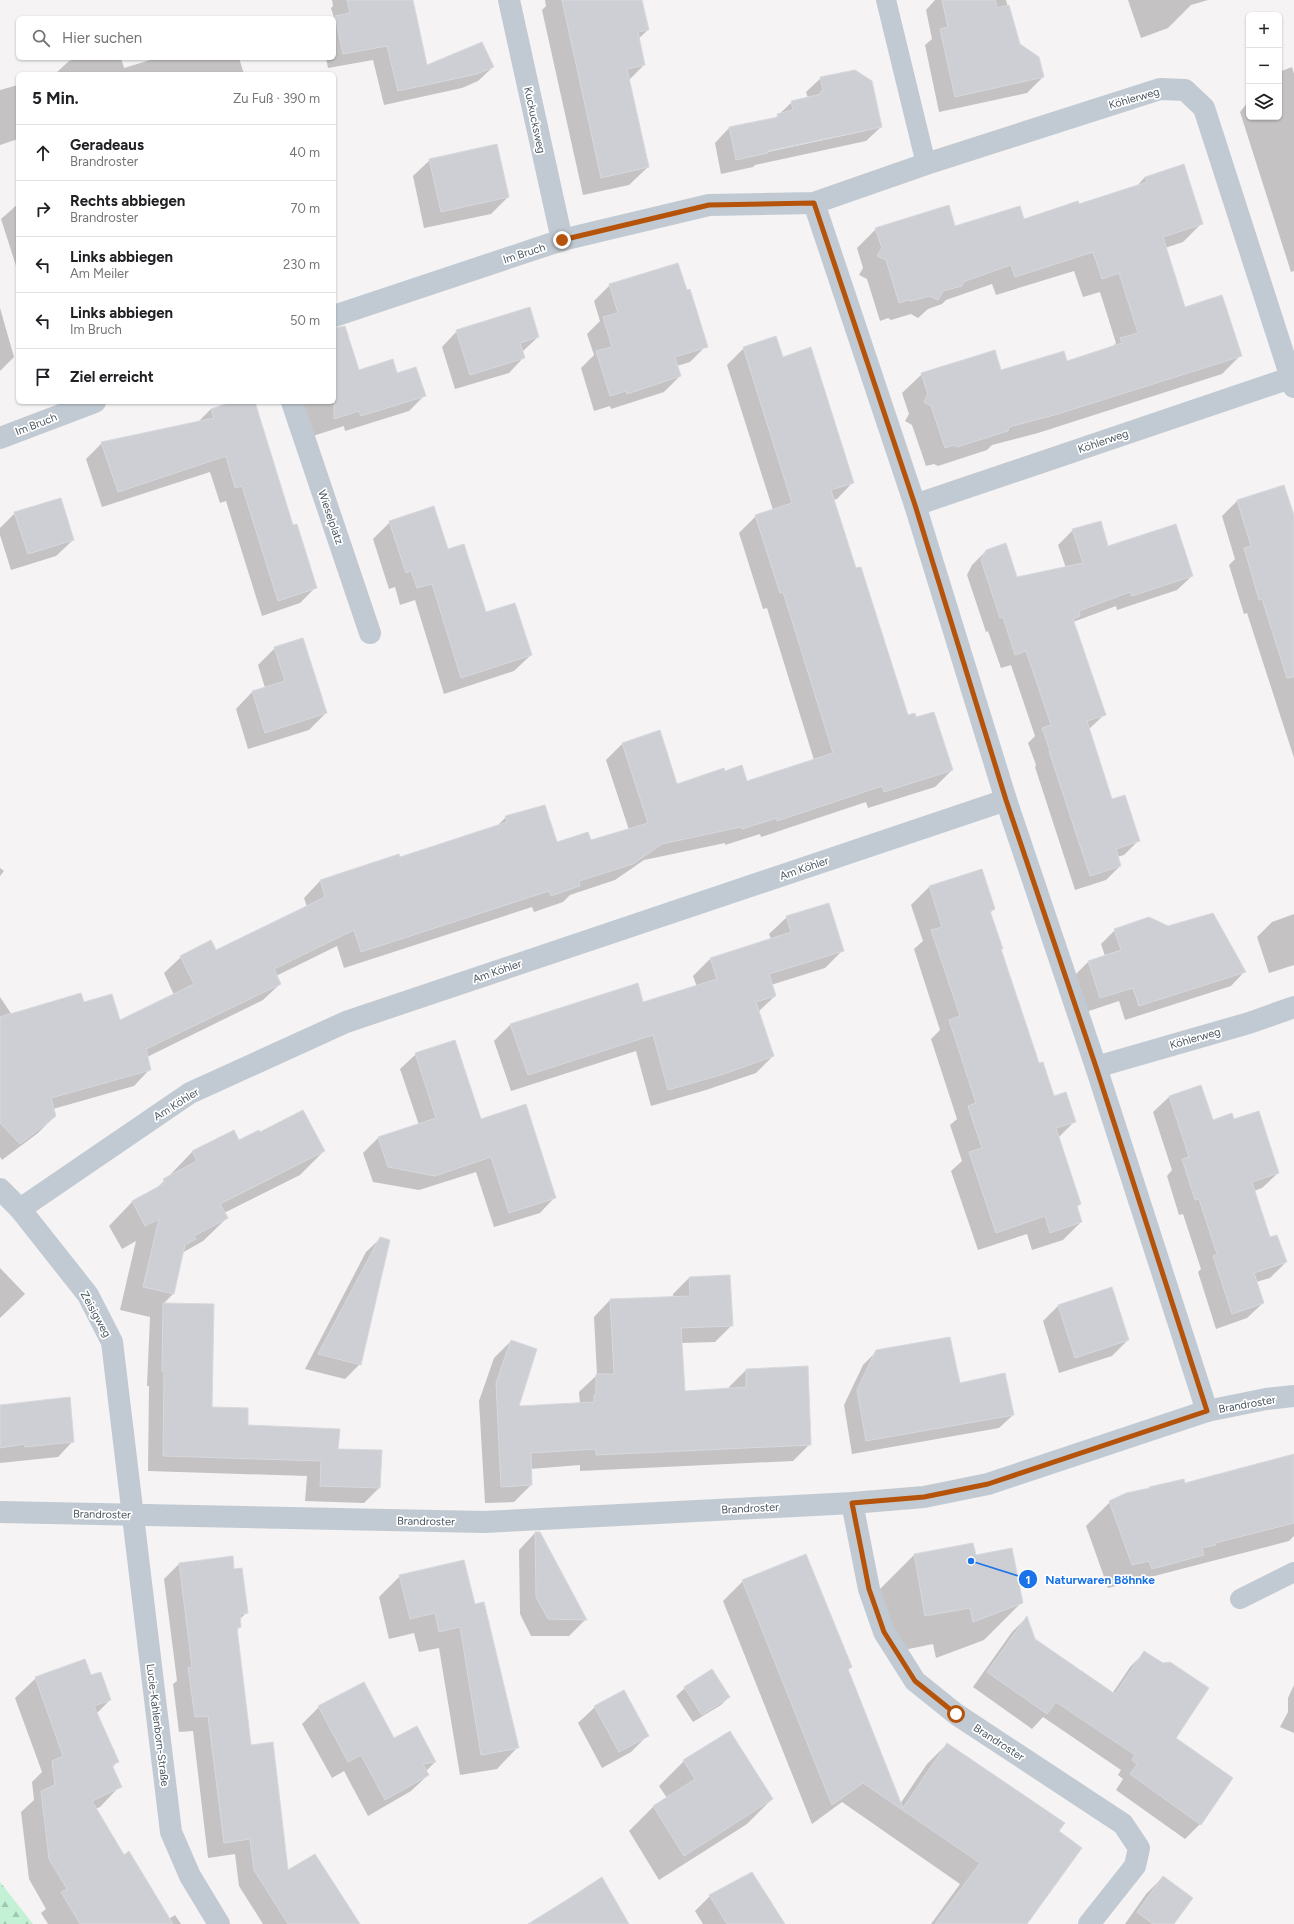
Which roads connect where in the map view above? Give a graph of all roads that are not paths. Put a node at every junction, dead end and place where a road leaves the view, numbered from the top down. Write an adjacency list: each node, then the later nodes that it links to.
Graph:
1 (509, 0): 5 (street, Kuckucksweg)
2 (886, 0): 3 (lane)
3 (926, 164): 4 (street, Köhlerweg); 7 (street, Köhlerweg)
4 (814, 203): 5 (street, Im Bruch); 11 (street)
5 (562, 240): 6 (street, Im Bruch)
6 (336, 315)
7 (1292, 382): 11 (street, Köhlerweg)
8 (90, 404): 10 (street, Im Bruch)
9 (293, 404): 12 (street, Wieselplatz)
10 (0, 438)
11 (915, 505): 13 (street)
12 (370, 633)
13 (1006, 800): 15 (street); 17 (street, Am Köhler)
14 (1294, 1007): 15 (street, Köhlerweg)
15 (1096, 1067): 19 (street)
16 (0, 1189): 17 (street, Zeisigweg)
17 (20, 1209): 22 (street, Zeisigweg)
18 (1294, 1396): 19 (street, Brandroster)
19 (1207, 1411): 20 (street, Brandroster)
20 (852, 1503): 22 (street, Brandroster); 26 (street, Brandroster)
21 (0, 1512): 22 (street, Brandroster)
22 (132, 1515): 25 (street, Lucie-Kahlenborn-Straße)
23 (1294, 1572): 24 (lane)
24 (1240, 1599)
25 (219, 1924)
26 (1089, 1924)

